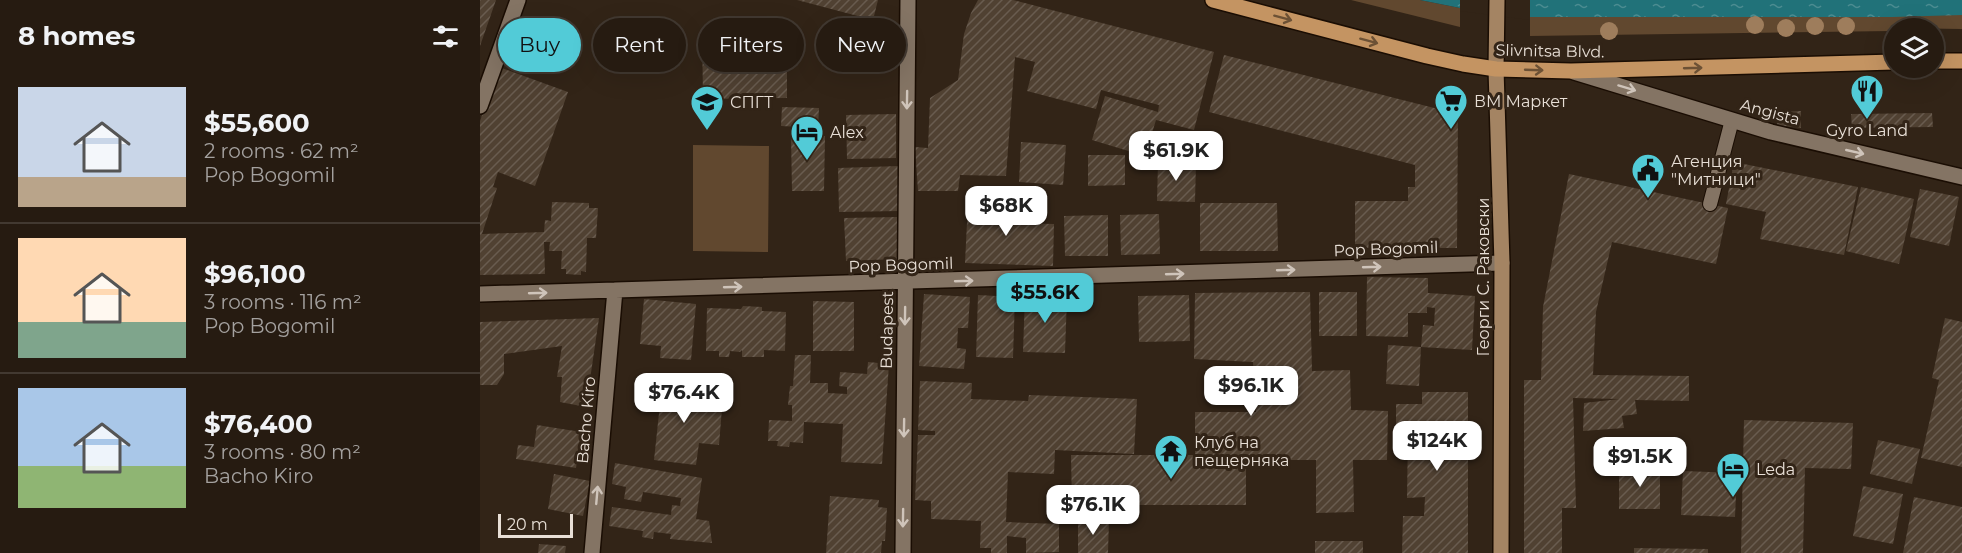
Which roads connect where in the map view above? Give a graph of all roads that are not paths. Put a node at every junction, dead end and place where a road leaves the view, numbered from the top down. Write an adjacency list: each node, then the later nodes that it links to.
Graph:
1 (519, 0): 10 (street)
2 (908, 0): 15 (street, Budapest, one-way to 15)
3 (1213, 0): 8 (main road, Slivnitsa Blvd., one-way to 8)
4 (1497, 0): 8 (street, Георги С. Раковски)
5 (1944, 61): 6 (main road)
6 (1962, 61)
7 (1884, 62): 9 (main road, Slivnitsa Blvd., one-way to 7)
8 (1496, 69): 9 (main road, Slivnitsa Blvd., one-way to 9); 14 (street, Георги С. Раковски)
9 (1571, 71): 11 (street, Angista, one-way to 11)
10 (480, 106)
11 (1732, 120): 12 (street, Angista, one-way to 12); 13 (lane)
12 (1962, 177)
13 (1710, 204)
14 (1502, 263): 15 (street, Pop Bogomil, one-way to 14); 20 (street, Георги С. Раковски)
15 (905, 283): 16 (street, Pop Bogomil, one-way to 15); 19 (street, Budapest, one-way to 19)
16 (615, 290): 17 (street, Pop Bogomil, one-way to 16); 18 (street, Bacho Kiro, one-way to 16)
17 (480, 294)
18 (592, 553)
19 (903, 553)
20 (1501, 553)

